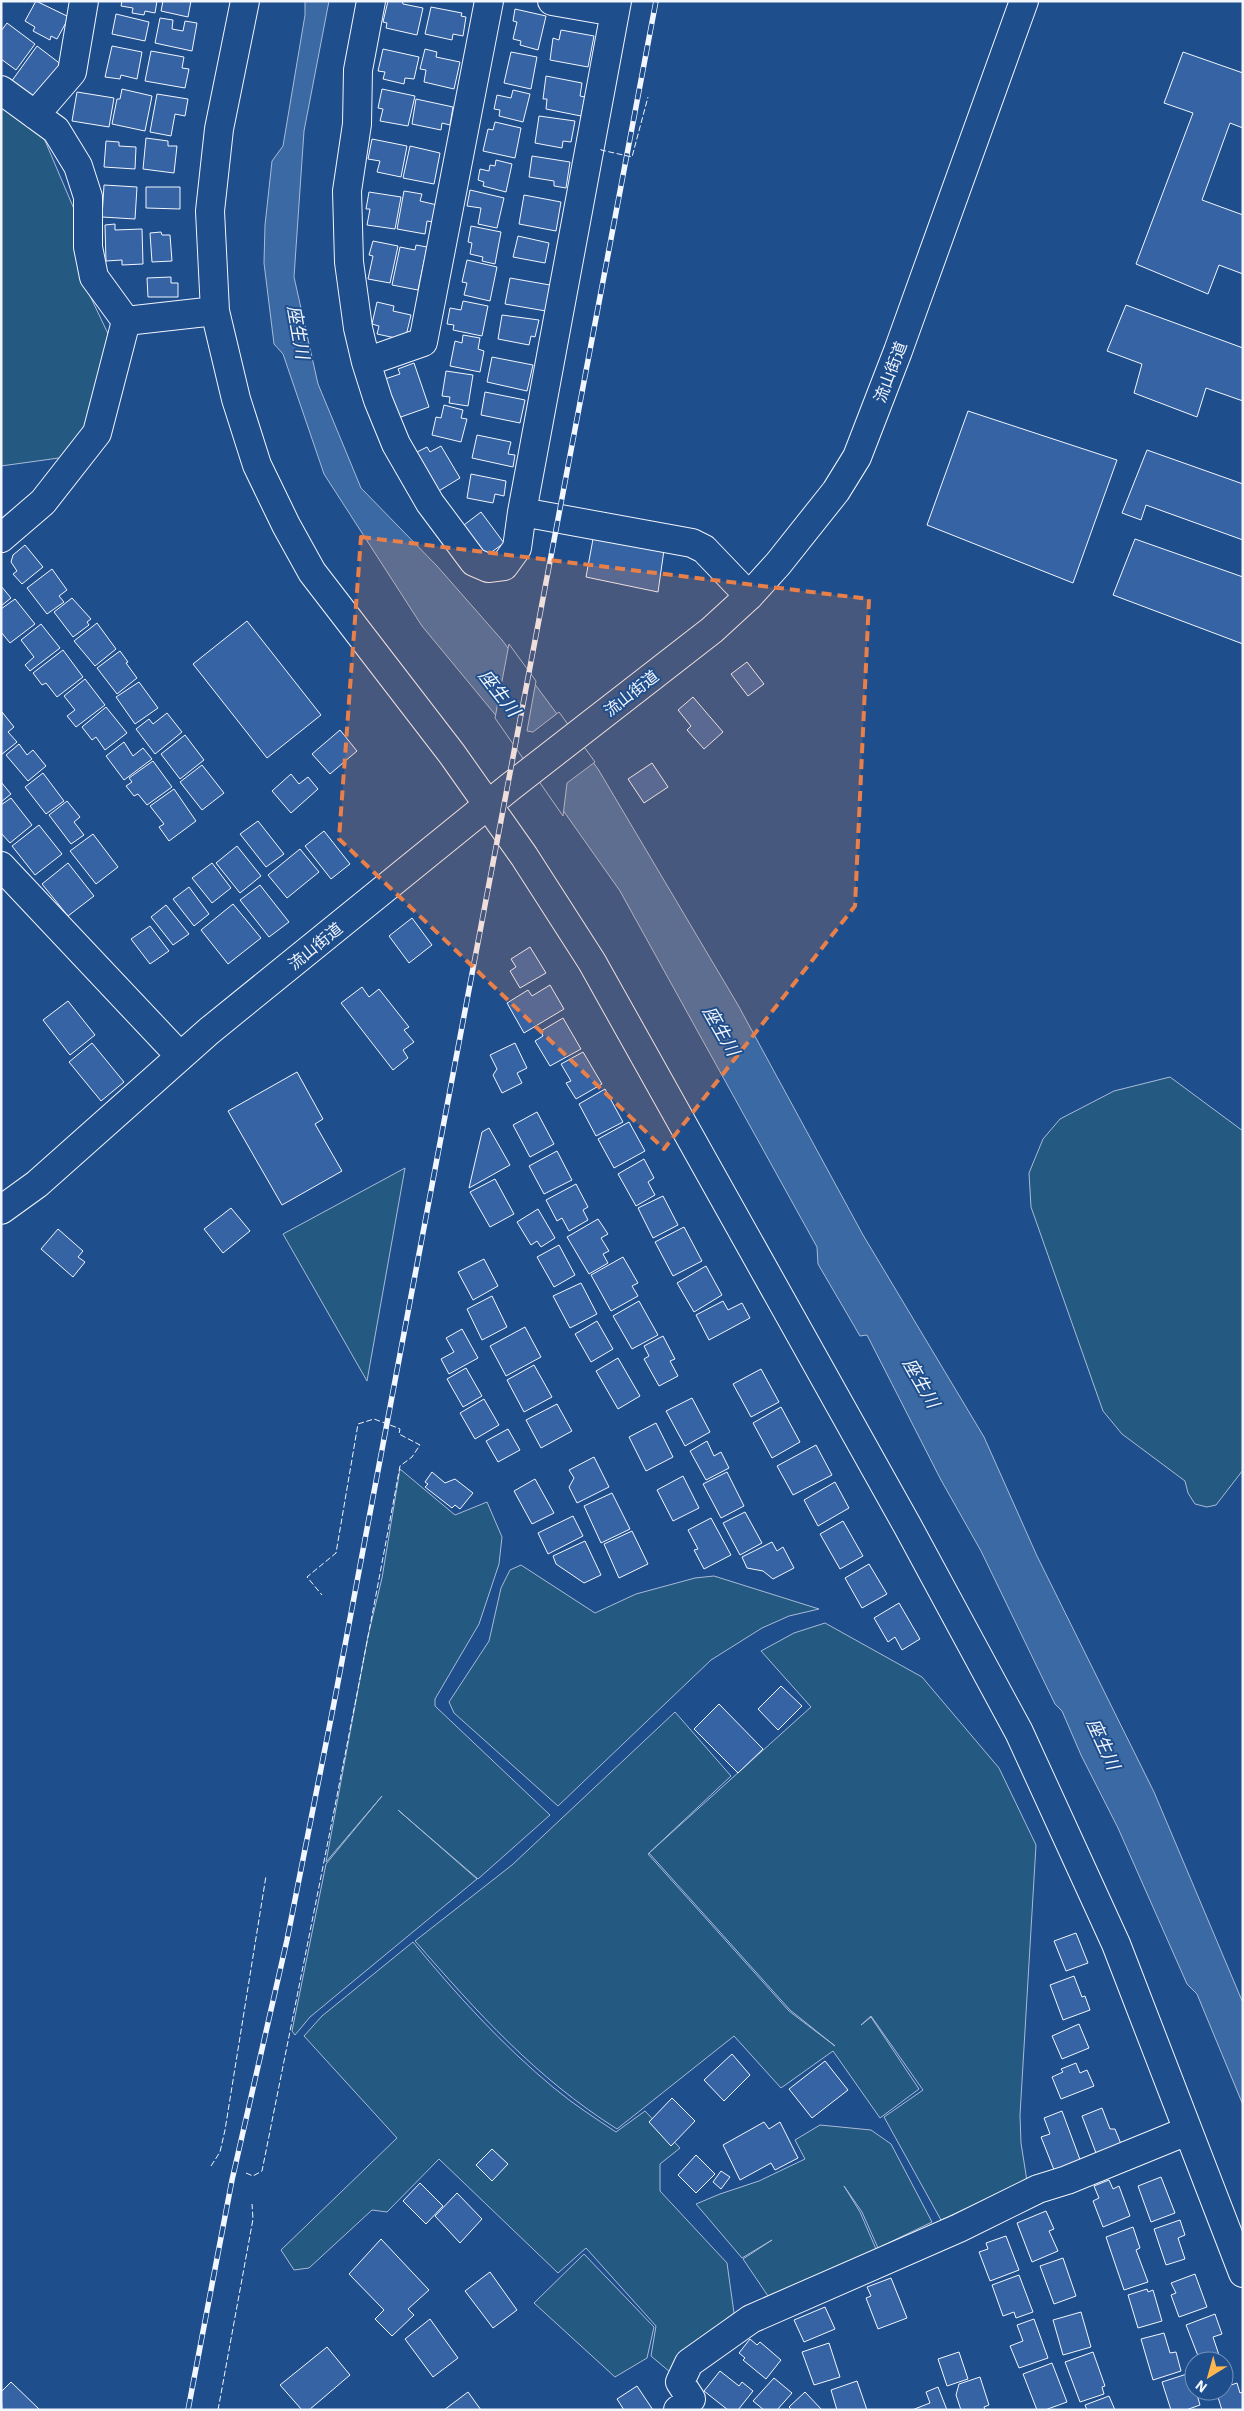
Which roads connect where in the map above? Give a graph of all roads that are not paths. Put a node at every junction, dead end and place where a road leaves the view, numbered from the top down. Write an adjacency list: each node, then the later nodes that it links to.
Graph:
1 (84, 1): 9 (street)
2 (245, 1): 10 (street)
3 (371, 1): 12 (street)
4 (489, 1): 12 (street)
5 (552, 1): 7 (street)
6 (1024, 1): 15 (street, 流山街道)
7 (616, 7): 13 (street)
8 (1, 90): 9 (street)
9 (35, 115): 11 (street)
10 (215, 311): 11 (street); 16 (street)
11 (126, 321): 14 (street)
12 (366, 362): 13 (street)
13 (522, 512): 15 (street)
14 (1, 538)
15 (749, 596): 16 (street, 流山街道)
16 (488, 805): 18 (street, 流山街道); 20 (street)
17 (1, 866): 18 (street)
18 (180, 1056): 19 (street, 流山街道)
19 (1, 1210)
20 (1187, 2131): 21 (street); 22 (street)
21 (1243, 2273)
22 (678, 2410)

